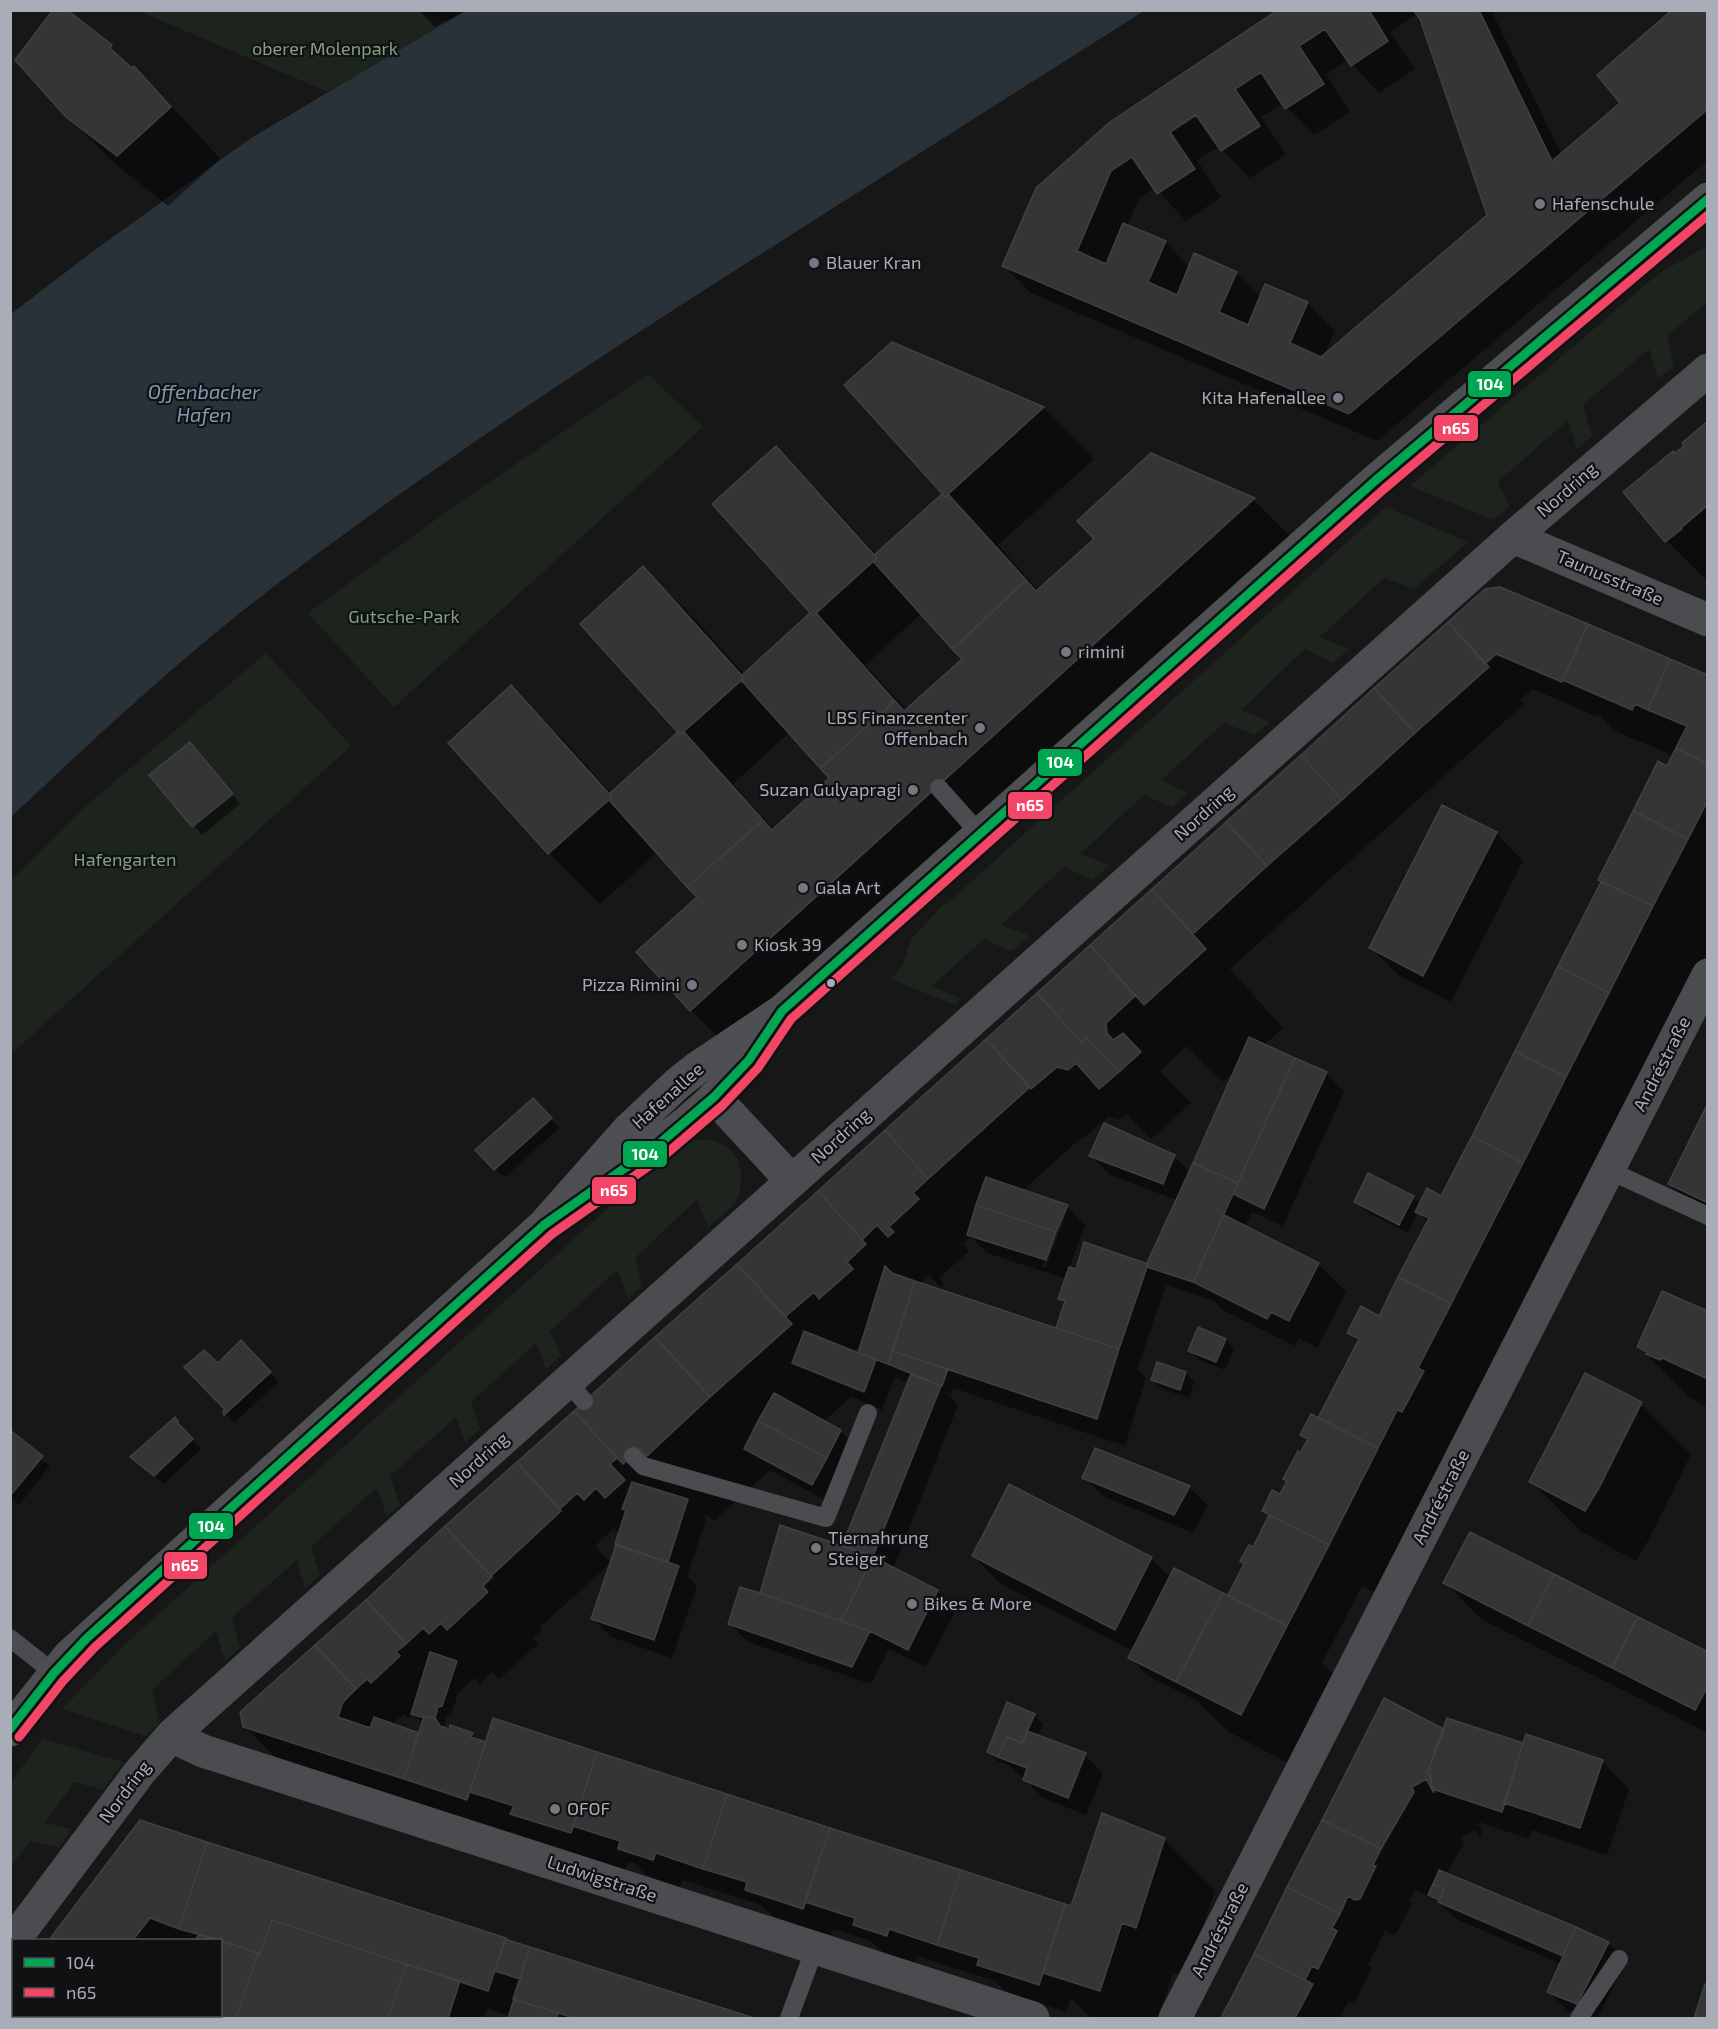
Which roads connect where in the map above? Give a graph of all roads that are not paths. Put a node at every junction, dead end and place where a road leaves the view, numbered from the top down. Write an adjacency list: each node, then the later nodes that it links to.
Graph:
1 (1707, 199): 6 (main road, Hafenallee)
2 (1707, 370): 3 (street, Nordring)
3 (1513, 537): 4 (street, Taunusstraße); 11 (street, Nordring)
4 (1707, 620)
5 (939, 788): 6 (lane)
6 (980, 834): 8 (main road, Hafenallee)
7 (1707, 975): 10 (street, Andréstraße)
8 (782, 1011): 9 (main road, Hafenallee); 13 (main road, Hafenallee)
9 (714, 1097): 11 (street); 13 (main road, Hafenallee)
10 (1608, 1170): 12 (lane); 25 (street, Andréstraße)
11 (792, 1181): 19 (street, Nordring)
12 (1707, 1216)
13 (544, 1225): 17 (main road, Hafenallee)
14 (868, 1413): 15 (lane)
15 (633, 1456)
16 (10, 1638): 17 (lane)
17 (54, 1673): 18 (main road, Hafenallee)
18 (10, 1730)
19 (173, 1734): 20 (street, Nordring); 21 (street, Ludwigstraße)
20 (15, 1939)
21 (815, 1948): 23 (lane); 24 (street, Ludwigstraße)
22 (1618, 1959): 26 (lane)
23 (789, 2019)
24 (1033, 2019)
25 (1175, 2019)
26 (1579, 2019)

